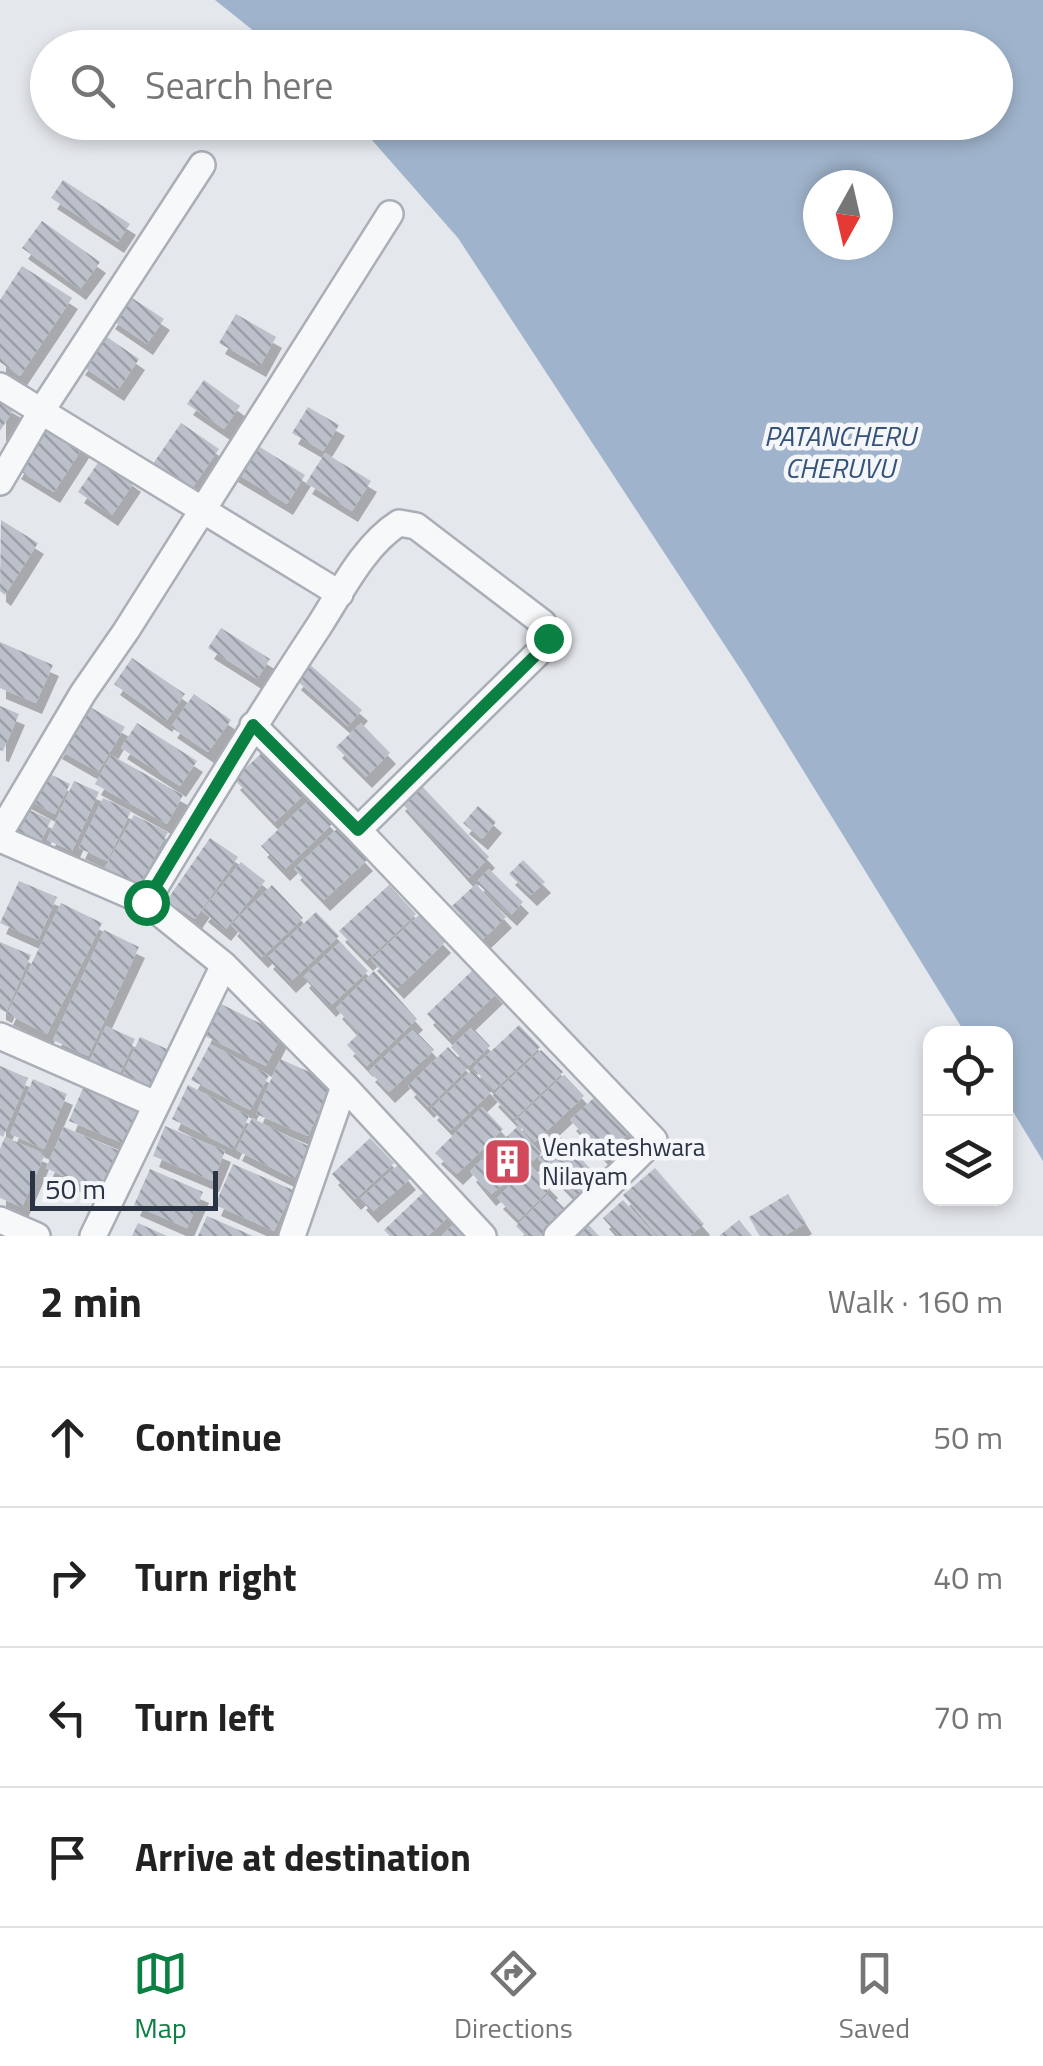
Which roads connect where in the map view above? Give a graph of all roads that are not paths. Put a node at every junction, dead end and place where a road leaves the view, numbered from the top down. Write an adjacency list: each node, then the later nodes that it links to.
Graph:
1 (202, 165): 4 (street)
2 (390, 214): 6 (street)
3 (0, 386): 4 (street)
4 (42, 410): 5 (street); 6 (street)
5 (0, 482)
6 (201, 511): 7 (street); 10 (street)
7 (340, 594): 8 (street); 9 (street)
8 (253, 725): 9 (street); 11 (street)
9 (358, 830): 21 (street)
10 (0, 836): 11 (street)
11 (146, 902): 12 (street)
12 (224, 965): 14 (street); 15 (street)
13 (0, 1036): 15 (street)
14 (344, 1086): 19 (street); 20 (street)
15 (155, 1104): 18 (street)
16 (0, 1220): 17 (street)
17 (37, 1236)
18 (94, 1236)
19 (292, 1236)
20 (483, 1236)
21 (557, 1236)

